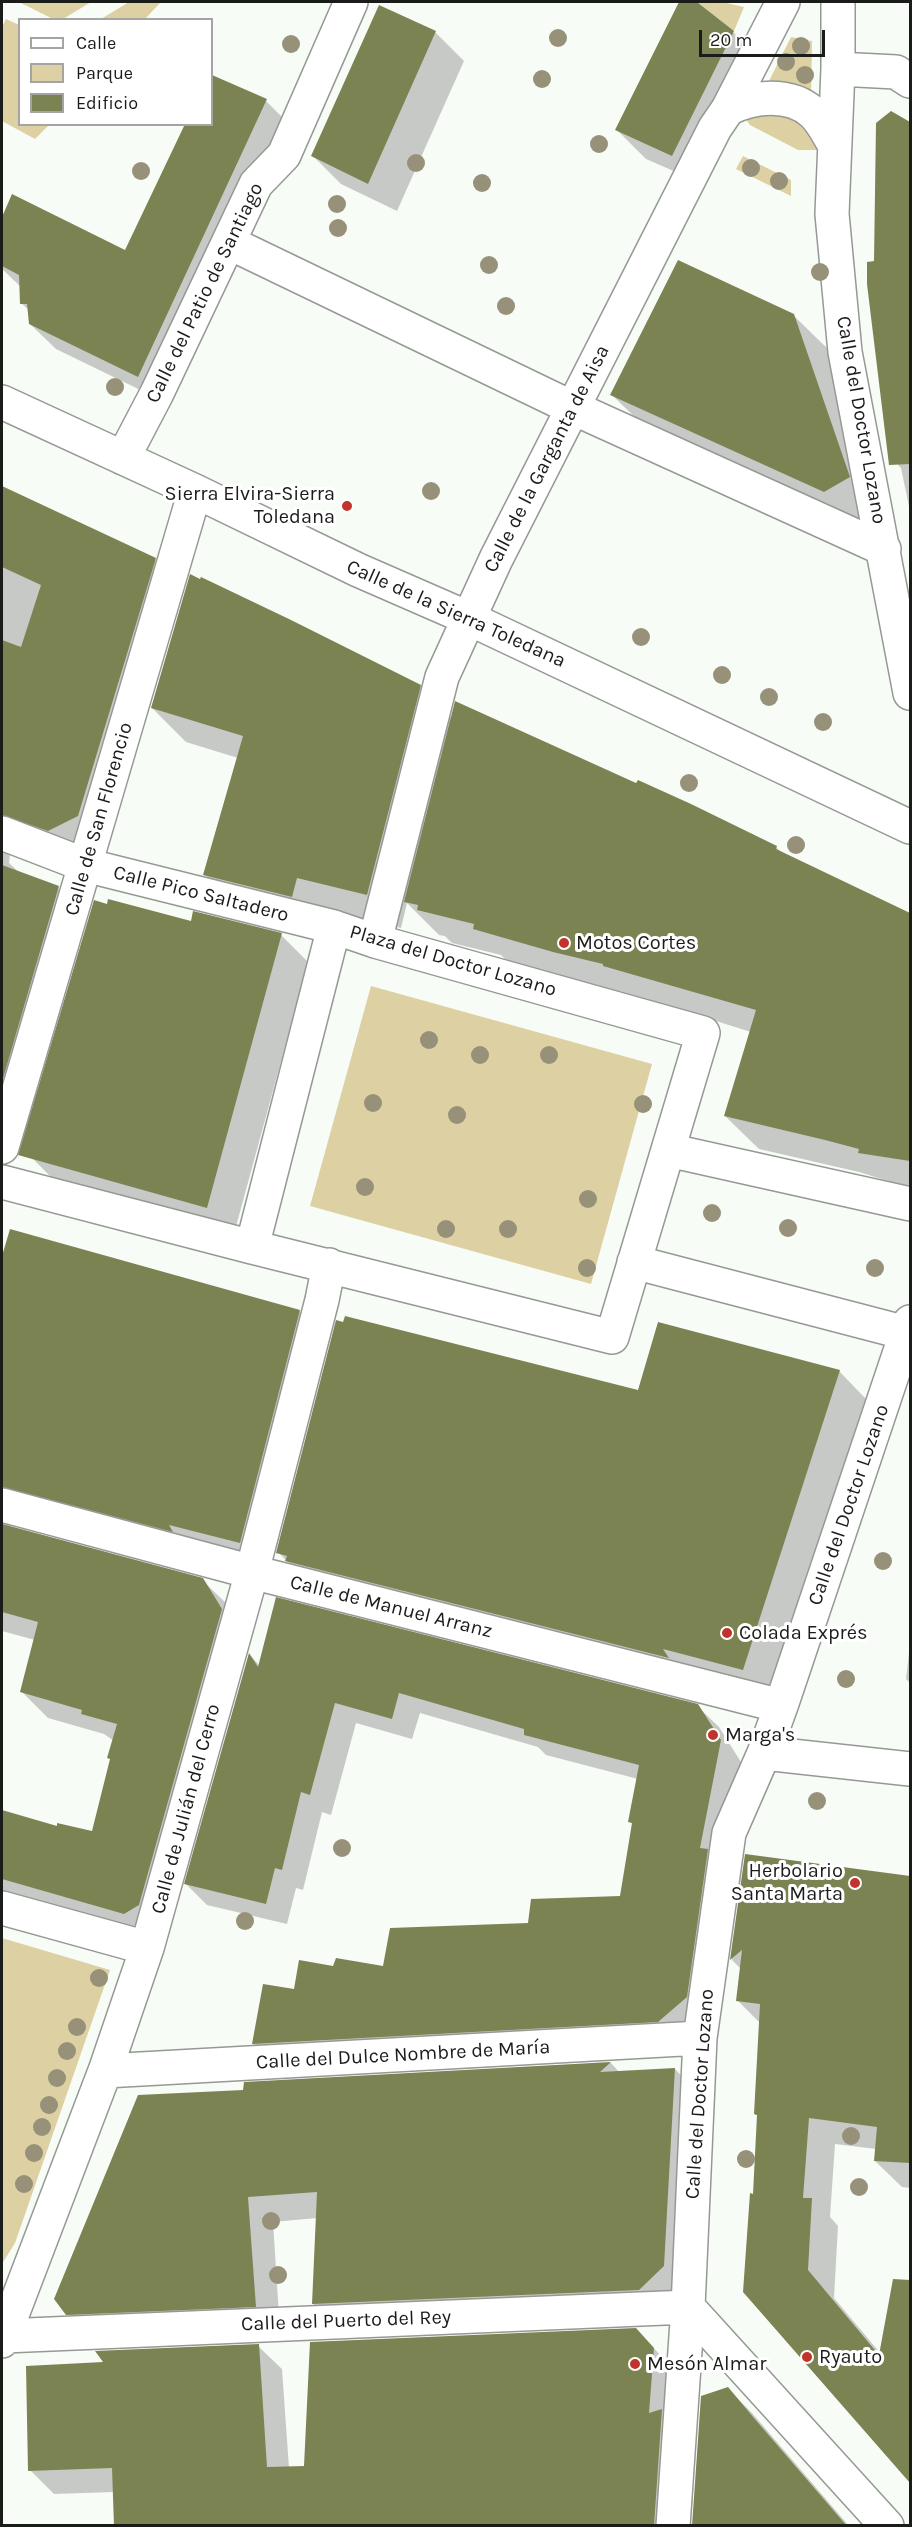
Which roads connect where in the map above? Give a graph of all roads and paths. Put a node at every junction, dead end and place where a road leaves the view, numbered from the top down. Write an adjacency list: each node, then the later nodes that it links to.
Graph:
1 (351, 2): 8 (street, Calle del Patio de Santiago)
2 (783, 2): 6 (street, Calle de la Garganta de Aisa)
3 (838, 2): 4 (street, Calle del Doctor Lozano)
4 (838, 69): 5 (street); 7 (street, Calle del Doctor Lozano)
5 (910, 81)
6 (728, 109): 7 (street); 10 (street, Calle de la Garganta de Aisa)
7 (834, 144): 13 (street, Calle del Doctor Lozano)
8 (230, 243): 10 (street); 11 (street, Calle del Patio de Santiago)
9 (2, 402): 11 (street, Calle de la Sierra Toledana)
10 (573, 408): 13 (street); 14 (street, Calle de la Garganta de Aisa)
11 (123, 458): 12 (street, Calle de la Sierra Toledana)
12 (195, 491): 14 (street, Calle de la Sierra Toledana); 18 (street, Calle de San Florencio)
13 (884, 549): 15 (street, Calle del Doctor Lozano)
14 (468, 618): 16 (street, Calle de la Sierra Toledana); 20 (street, Calle de la Garganta de Aisa)
15 (910, 693)
16 (910, 826)
17 (2, 833): 18 (street, Calle Pico Saltadero)
18 (85, 865): 19 (street, Calle Pico Saltadero); 21 (street, Calle de San Florencio)
19 (334, 927): 20 (street, Plaza del Doctor Lozano); 25 (street, Plaza del Doctor Lozano)
20 (375, 941): 22 (street, Plaza del Doctor Lozano)
21 (2, 1147)
22 (668, 1150): 24 (street); 26 (street, Plaza del Doctor Lozano)
23 (2, 1182): 25 (street, Plaza del Doctor Lozano)
24 (910, 1204)
25 (252, 1247): 27 (street, Plaza del Doctor Lozano)
26 (634, 1262): 27 (street, Plaza del Doctor Lozano); 28 (street)
27 (329, 1265): 30 (street, Calle de Julián del Cerro)
28 (909, 1329): 31 (street, Calle del Doctor Lozano)
29 (2, 1505): 30 (street, Calle de Manuel Arranz)
30 (252, 1572): 31 (street, Calle de Manuel Arranz); 35 (street, Calle de Julián del Cerro)
31 (781, 1706): 32 (street, Calle del Doctor Lozano)
32 (764, 1753): 33 (street); 36 (street, Calle del Doctor Lozano)
33 (910, 1769)
34 (2, 1908): 35 (street)
35 (147, 1948): 37 (street, Calle de Julián del Cerro)
36 (700, 2038): 37 (street, Calle del Dulce Nombre de María); 38 (street, Calle del Doctor Lozano)
37 (105, 2071): 39 (street, Calle de Julián del Cerro)
38 (688, 2307): 39 (street, Calle del Puerto del Rey); 40 (street, Calle del Doctor Lozano); 41 (street)
39 (3, 2338)
40 (673, 2526)
41 (886, 2526)

